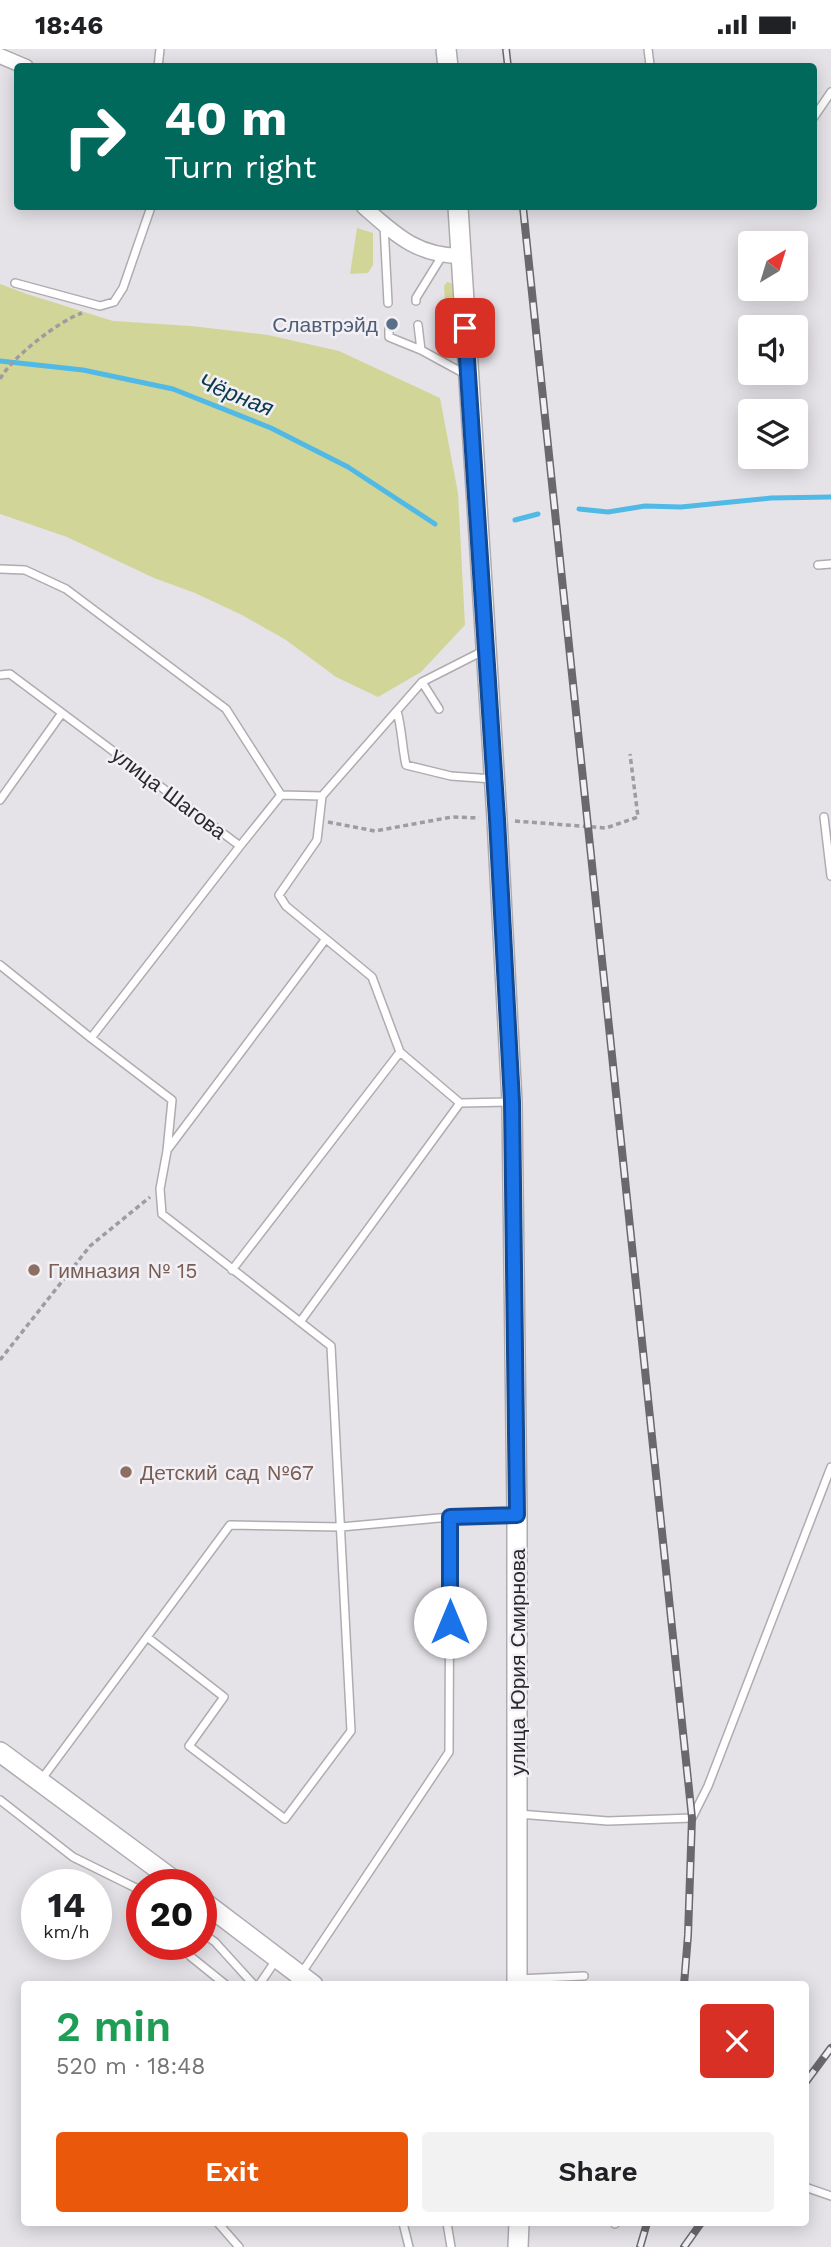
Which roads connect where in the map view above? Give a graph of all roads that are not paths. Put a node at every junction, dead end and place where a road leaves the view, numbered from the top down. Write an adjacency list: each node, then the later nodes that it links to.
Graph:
1 (0, 56): 2 (street)
2 (17, 63)
3 (831, 92): 4 (lane)
4 (817, 113)
5 (150, 210): 10 (lane)
6 (368, 210): 8 (street)
7 (458, 210): 9 (main road, улица Юрия Смирнова)
8 (384, 224): 9 (street); 12 (lane)
9 (452, 256): 11 (lane); 16 (main road, улица Юрия Смирнова)
10 (15, 283)
11 (416, 301)
12 (388, 303)
13 (418, 325): 15 (lane)
14 (389, 327): 15 (lane)
15 (421, 350): 16 (lane)
16 (468, 376): 20 (main road, улица Юрия Смирнова)
17 (818, 565): 18 (lane)
18 (831, 565)
19 (0, 569): 27 (lane)
20 (486, 650): 22 (lane); 26 (main road, улица Юрия Смирнова)
21 (0, 675): 25 (lane, улица Шагова)
22 (422, 683): 23 (lane); 24 (lane)
23 (439, 709)
24 (397, 711): 26 (lane); 28 (lane)
25 (62, 713): 29 (lane); 31 (lane, улица Шагова)
26 (495, 779): 37 (main road, улица Юрия Смирнова)
27 (281, 795): 28 (lane); 31 (lane, улица Шагова)
28 (322, 796): 33 (lane)
29 (0, 800)
30 (824, 817): 32 (lane)
31 (240, 845): 35 (lane)
32 (831, 876)
33 (325, 940): 36 (lane); 39 (lane)
34 (0, 965): 35 (lane)
35 (91, 1038): 39 (lane)
36 (400, 1052): 38 (lane); 40 (lane)
37 (512, 1102): 38 (lane); 43 (main road, улица Юрия Смирнова)
38 (460, 1103): 41 (lane)
39 (167, 1151): 40 (lane)
40 (232, 1270): 41 (lane)
41 (300, 1322): 45 (lane)
42 (831, 1467): 50 (lane)
43 (517, 1515): 44 (lane); 50 (main road, улица Юрия Смирнова)
44 (450, 1517): 45 (lane); 58 (lane)
45 (341, 1527): 46 (lane); 46 (lane)
46 (147, 1636): 48 (lane)
47 (0, 1752): 48 (main road)
48 (40, 1781): 51 (main road)
49 (0, 1800): 52 (lane)
50 (518, 1814): 62 (main road, улица Юрия Смирнова)
51 (158, 1869)
52 (126, 1883)
53 (217, 1912): 55 (main road)
54 (217, 1943): 60 (lane)
55 (279, 1957): 58 (main road); 61 (lane)
56 (195, 1960): 59 (lane)
57 (584, 1976): 63 (lane)
58 (306, 1979)
59 (221, 1981)
60 (253, 1981)
61 (260, 1981)
62 (517, 1981)
63 (528, 1981)
64 (809, 2188): 65 (lane)
65 (831, 2196)
66 (221, 2226): 69 (lane)
67 (404, 2226): 70 (lane)
68 (448, 2226): 71 (lane)
69 (239, 2247)
70 (409, 2247)
71 (452, 2247)

